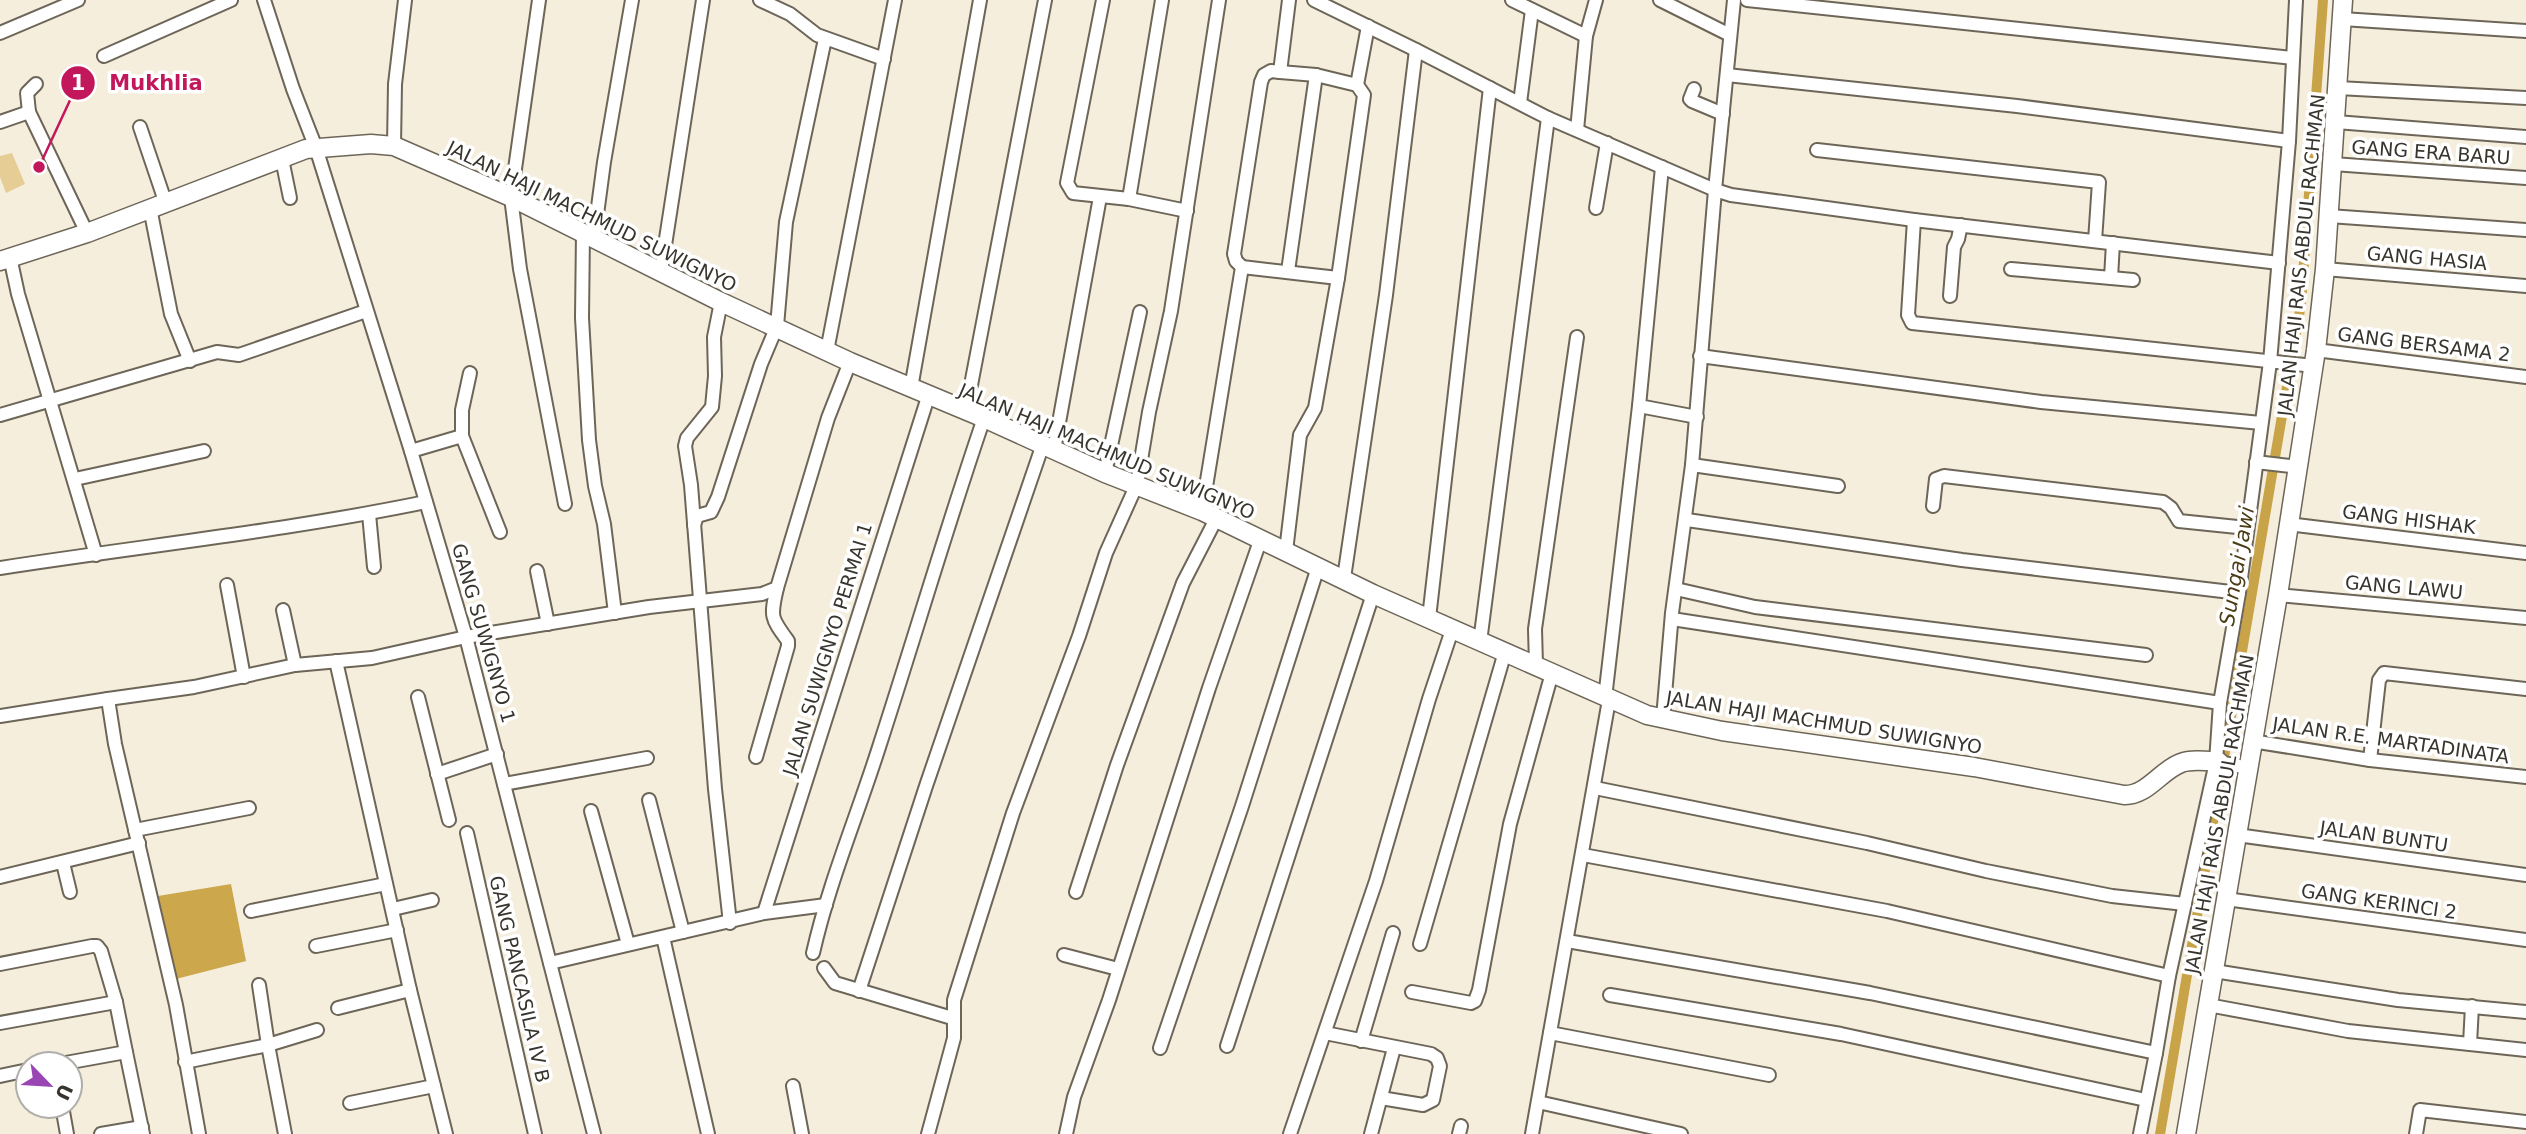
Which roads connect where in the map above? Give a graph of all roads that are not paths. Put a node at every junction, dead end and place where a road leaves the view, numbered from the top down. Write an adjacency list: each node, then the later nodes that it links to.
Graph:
1 (78, 0): 28 (street)
2 (231, 0): 33 (street)
3 (264, 0): 57 (street, GANG SUWIGNYO 1)
4 (405, 0): 56 (street)
5 (539, 0): 64 (street)
6 (632, 0): 76 (street)
7 (703, 0): 84 (street)
8 (760, 0): 31 (street)
9 (895, 0): 35 (street)
10 (979, 0): 104 (street)
11 (1045, 0): 108 (street)
12 (1103, 0): 65 (street)
13 (1162, 0): 67 (street)
14 (1219, 0): 70 (street)
15 (1289, 0): 36 (street)
16 (1314, 0): 26 (street)
17 (1512, 0): 24 (street)
18 (1596, 0): 30 (street)
19 (1660, 0): 29 (street)
20 (1734, 0): 29 (street)
21 (1747, 0): 34 (street)
22 (2296, 0): 34 (street)
23 (2343, 0): 25 (street, JALAN HAJI RAIS ABDUL RACHMAN)
24 (1532, 10): 30 (street); 45 (street)
25 (2342, 19): 27 (street); 42 (street, JALAN HAJI RAIS ABDUL RACHMAN)
26 (1368, 26): 32 (street); 40 (street)
27 (2526, 31)
28 (0, 33)
29 (1730, 35): 38 (street)
30 (1586, 36): 52 (street)
31 (825, 38): 35 (street); 94 (street)
32 (1416, 50): 41 (street); 142 (street)
33 (104, 56)
34 (2292, 58): 54 (street)
35 (884, 59): 96 (street)
36 (1280, 72): 37 (street); 81 (street)
37 (1316, 75): 40 (street); 85 (street)
38 (1727, 75): 47 (street); 54 (street)
39 (36, 84): 46 (street)
40 (1357, 85): 86 (street)
41 (1490, 88): 45 (street); 152 (street)
42 (2339, 88): 44 (street); 50 (street, JALAN HAJI RAIS ABDUL RACHMAN)
43 (1694, 89): 47 (street)
44 (2526, 98)
45 (1520, 103): 48 (street)
46 (29, 112): 49 (street); 75 (street)
47 (1723, 114): 63 (street)
48 (1548, 118): 52 (street); 158 (street)
49 (0, 122)
50 (2336, 122): 53 (street); 60 (street, JALAN HAJI RAIS ABDUL RACHMAN)
51 (140, 127): 68 (street)
52 (1577, 130): 55 (street)
53 (2526, 137)
54 (2288, 141): 80 (street)
55 (1607, 143): 61 (street); 69 (street)
56 (394, 146): 57 (street, JALAN HAJI MACHMUD SUWIGNYO); 64 (street, JALAN HAJI MACHMUD SUWIGNYO)
57 (317, 148): 59 (street, JALAN HAJI MACHMUD SUWIGNYO); 92 (street, GANG SUWIGNYO 1)
58 (1817, 150): 77 (street)
59 (282, 159): 66 (street); 68 (street, JALAN HAJI MACHMUD SUWIGNYO)
60 (2333, 164): 62 (street, GANG ERA BARU); 71 (street, JALAN HAJI RAIS ABDUL RACHMAN)
61 (1662, 167): 63 (street); 107 (street)
62 (2526, 178)
63 (1715, 190): 72 (street); 97 (street)
64 (511, 197): 76 (street, JALAN HAJI MACHMUD SUWIGNYO); 125 (street)
65 (1100, 197): 67 (street); 114 (street)
66 (290, 198)
67 (1129, 199): 70 (street)
68 (157, 205): 75 (street, JALAN HAJI MACHMUD SUWIGNYO); 98 (street)
69 (1596, 208)
70 (1187, 211): 122 (street)
71 (2329, 216): 74 (street); 82 (street, JALAN HAJI RAIS ABDUL RACHMAN)
72 (1914, 219): 73 (street); 101 (street, GANG BERSAMA 2)
73 (1961, 225): 77 (street); 90 (street)
74 (2526, 230)
75 (88, 233): 79 (street, JALAN HAJI MACHMUD SUWIGNYO)
76 (589, 235): 84 (street, JALAN HAJI MACHMUD SUWIGNYO); 151 (street)
77 (2095, 241): 78 (street)
78 (2113, 243): 80 (street); 87 (street)
79 (5, 259): 106 (street)
80 (2279, 263): 101 (street)
81 (1242, 267): 85 (street); 128 (street)
82 (2325, 268): 89 (street, GANG HASIA); 99 (street, JALAN HAJI RAIS ABDUL RACHMAN)
83 (2011, 269): 87 (street)
84 (661, 271): 91 (street, JALAN HAJI MACHMUD SUWIGNYO)
85 (1288, 271): 86 (street)
86 (1338, 278): 135 (street)
87 (2111, 278): 88 (street)
88 (2133, 280)
89 (2526, 286)
90 (1950, 296)
91 (721, 302): 94 (street, JALAN HAJI MACHMUD SUWIGNYO); 131 (street)
92 (366, 311): 98 (street); 116 (street, GANG SUWIGNYO 1)
93 (1140, 312): 120 (street)
94 (777, 326): 96 (street, JALAN HAJI MACHMUD SUWIGNYO); 131 (street)
95 (1577, 337): 163 (street)
96 (827, 351): 100 (street, JALAN HAJI MACHMUD SUWIGNYO)
97 (1700, 356): 111 (street); 112 (street)
98 (190, 360): 106 (street)
99 (2312, 360): 101 (street, GANG BERSAMA 2); 103 (street, GANG BERSAMA 2); 119 (street, JALAN HAJI RAIS ABDUL RACHMAN)
100 (850, 362): 104 (street, JALAN HAJI MACHMUD SUWIGNYO); 144 (street)
101 (2274, 362): 112 (street)
102 (470, 373): 113 (street)
103 (2526, 377)
104 (911, 388): 105 (street, JALAN HAJI MACHMUD SUWIGNYO)
105 (928, 397): 108 (street, JALAN HAJI MACHMUD SUWIGNYO); 205 (street, JALAN SUWIGNYO PERMAI 1)
106 (51, 400): 109 (street); 121 (street)
107 (1639, 406): 111 (street); 169 (street)
108 (966, 411): 110 (street, JALAN HAJI MACHMUD SUWIGNYO)
109 (0, 415)
110 (984, 418): 114 (street, JALAN HAJI MACHMUD SUWIGNYO); 202 (street)
111 (1697, 418): 118 (street)
112 (2261, 423): 117 (street)
113 (462, 436): 116 (street); 133 (street)
114 (1048, 447): 120 (street, JALAN HAJI MACHMUD SUWIGNYO); 226 (street)
115 (204, 451): 121 (street)
116 (411, 451): 124 (street, GANG SUWIGNYO 1)
117 (2258, 462): 119 (street); 132 (street)
118 (1692, 465): 123 (street); 129 (street)
119 (2292, 466): 130 (street, JALAN HAJI RAIS ABDUL RACHMAN)
120 (1105, 472): 122 (street, JALAN HAJI MACHMUD SUWIGNYO)
121 (75, 479): 137 (street)
122 (1137, 484): 128 (street, JALAN HAJI MACHMUD SUWIGNYO); 234 (street)
123 (1838, 486)
124 (426, 502): 127 (street); 157 (street, GANG SUWIGNYO 1)
125 (565, 504)
126 (1933, 506): 132 (street)
127 (369, 514): 137 (street); 138 (street)
128 (1209, 515): 134 (street, JALAN HAJI MACHMUD SUWIGNYO); 198 (street)
129 (1687, 520): 145 (street); 146 (street)
130 (2288, 524): 136 (street, GANG HISHAK); 148 (street, JALAN HAJI RAIS ABDUL RACHMAN)
131 (694, 526): 149 (street)
132 (2247, 528): 146 (street)
133 (500, 532)
134 (1260, 541): 135 (street, JALAN HAJI MACHMUD SUWIGNYO); 221 (street)
135 (1286, 551): 139 (street, JALAN HAJI MACHMUD SUWIGNYO)
136 (2526, 553)
137 (96, 555): 140 (street)
138 (374, 567)
139 (1318, 567): 142 (street, JALAN HAJI MACHMUD SUWIGNYO); 243 (street)
140 (0, 568)
141 (537, 571): 155 (street)
142 (1344, 578): 147 (street, JALAN HAJI MACHMUD SUWIGNYO)
143 (227, 585): 165 (street)
144 (777, 588): 149 (street); 175 (street)
145 (1676, 589): 154 (street); 160 (street)
146 (2239, 593): 170 (street)
147 (1373, 594): 152 (street, JALAN HAJI MACHMUD SUWIGNYO); 242 (street)
148 (2278, 595): 153 (street, GANG LAWU); 173 (street, JALAN HAJI RAIS ABDUL RACHMAN)
149 (701, 600): 151 (street); 206 (street)
150 (283, 610): 162 (street)
151 (615, 613): 155 (street)
152 (1429, 618): 156 (street, JALAN HAJI MACHMUD SUWIGNYO)
153 (2526, 618)
154 (1672, 619): 170 (street); 172 (street)
155 (548, 624): 157 (street)
156 (1452, 630): 158 (street, JALAN HAJI MACHMUD SUWIGNYO); 237 (street)
157 (466, 637): 161 (street); 174 (street, GANG SUWIGNYO 1)
158 (1480, 642): 159 (street, JALAN HAJI MACHMUD SUWIGNYO)
159 (1506, 652): 163 (street, JALAN HAJI MACHMUD SUWIGNYO); 214 (street)
160 (2146, 656)
161 (335, 661): 162 (street); 196 (street)
162 (295, 665): 165 (street)
163 (1536, 665): 164 (street, JALAN HAJI MACHMUD SUWIGNYO)
164 (1552, 673): 169 (street, JALAN HAJI MACHMUD SUWIGNYO); 227 (street)
165 (244, 677): 168 (street)
166 (2526, 689): 177 (street)
167 (418, 697): 180 (street)
168 (108, 699): 171 (street); 188 (street)
169 (1607, 699): 172 (street, JALAN HAJI MACHMUD SUWIGNYO); 183 (street)
170 (2220, 703): 178 (street)
171 (0, 716)
172 (1663, 718): 178 (street, JALAN HAJI MACHMUD SUWIGNYO)
173 (2252, 741): 177 (street, JALAN R.E. MARTADINATA); 179 (street, JALAN HAJI RAIS ABDUL RACHMAN)
174 (497, 754): 180 (street); 182 (street, GANG SUWIGNYO 1)
175 (756, 757)
176 (647, 758): 182 (street)
177 (2370, 760): 181 (street, JALAN R.E. MARTADINATA)
178 (2217, 762): 179 (street); 201 (street)
179 (2244, 767): 190 (street, JALAN HAJI RAIS ABDUL RACHMAN)
180 (437, 774): 187 (street)
181 (2526, 777)
182 (504, 784): 218 (street, GANG SUWIGNYO 1)
183 (1595, 788): 192 (street); 201 (street)
184 (649, 800): 208 (street)
185 (249, 808): 188 (street)
186 (591, 811): 213 (street)
187 (449, 820)
188 (135, 830): 191 (street)
189 (467, 833): 263 (street, GANG PANCASILA IV B)
190 (2237, 835): 194 (street, JALAN BUNTU); 199 (street, JALAN HAJI RAIS ABDUL RACHMAN)
191 (139, 843): 193 (street); 249 (street)
192 (1583, 855): 212 (street); 223 (street)
193 (62, 863): 195 (street); 197 (street)
194 (2526, 875)
195 (0, 877)
196 (386, 884): 203 (street); 204 (street)
197 (71, 892)
198 (1076, 892)
199 (2227, 899): 211 (street, GANG KERINCI 2); 222 (street, JALAN HAJI RAIS ABDUL RACHMAN)
200 (432, 900): 203 (street)
201 (2185, 904): 223 (street)
202 (826, 905): 205 (street); 216 (street)
203 (393, 909): 207 (street)
204 (251, 911)
205 (764, 914): 206 (street)
206 (730, 923): 208 (street)
207 (397, 930): 215 (street); 225 (street)
208 (684, 932): 210 (street)
209 (1393, 933): 239 (street)
210 (663, 937): 213 (street); 265 (street)
211 (2526, 940)
212 (1567, 941): 238 (street); 247 (street)
213 (628, 944): 218 (street)
214 (1420, 944)
215 (316, 946)
216 (813, 953)
217 (1064, 955): 221 (street)
218 (550, 963): 264 (street, GANG SUWIGNYO 1)
219 (0, 964): 229 (street)
220 (824, 968): 226 (street)
221 (1118, 969): 268 (street)
222 (2214, 971): 230 (street, JALAN HAJI RAIS ABDUL RACHMAN); 231 (street)
223 (2169, 976): 247 (street)
224 (259, 985): 241 (street)
225 (410, 990): 232 (street); 251 (street)
226 (859, 991): 234 (street)
227 (1412, 992)
228 (1610, 995): 254 (street)
229 (116, 1002): 235 (street); 246 (street)
230 (2208, 1005): 240 (street); 274 (street, JALAN HAJI RAIS ABDUL RACHMAN)
231 (2472, 1006): 233 (street); 240 (street)
232 (338, 1008)
233 (2526, 1012)
234 (952, 1018): 267 (street)
235 (0, 1023)
236 (317, 1030): 241 (street)
237 (1325, 1033): 239 (street); 269 (street)
238 (1550, 1033): 250 (street); 255 (street)
239 (1361, 1041): 244 (street)
240 (2470, 1044): 245 (street)
241 (268, 1045): 249 (street); 261 (street)
242 (1227, 1046)
243 (1160, 1048)
244 (1394, 1048): 253 (street); 253 (street)
245 (2526, 1050)
246 (125, 1052): 248 (street); 258 (street)
247 (2155, 1053): 254 (street)
248 (84, 1060)
249 (185, 1062): 260 (street)
250 (1769, 1075)
251 (434, 1086): 256 (street); 262 (street)
252 (793, 1087): 266 (street)
253 (1381, 1098): 270 (street)
254 (2146, 1100): 273 (street)
255 (1538, 1102): 271 (street); 272 (street)
256 (350, 1103)
257 (2526, 1122): 275 (street)
258 (142, 1130): 259 (street)
259 (101, 1134)
260 (199, 1134)
261 (285, 1134)
262 (446, 1134)
263 (535, 1134)
264 (594, 1134)
265 (708, 1134)
266 (802, 1134)
267 (928, 1134)
268 (1066, 1134)
269 (1290, 1134)
270 (1371, 1134)
271 (1532, 1134)
272 (1681, 1134)
273 (2140, 1134)
274 (2186, 1134)
275 (2416, 1134)

